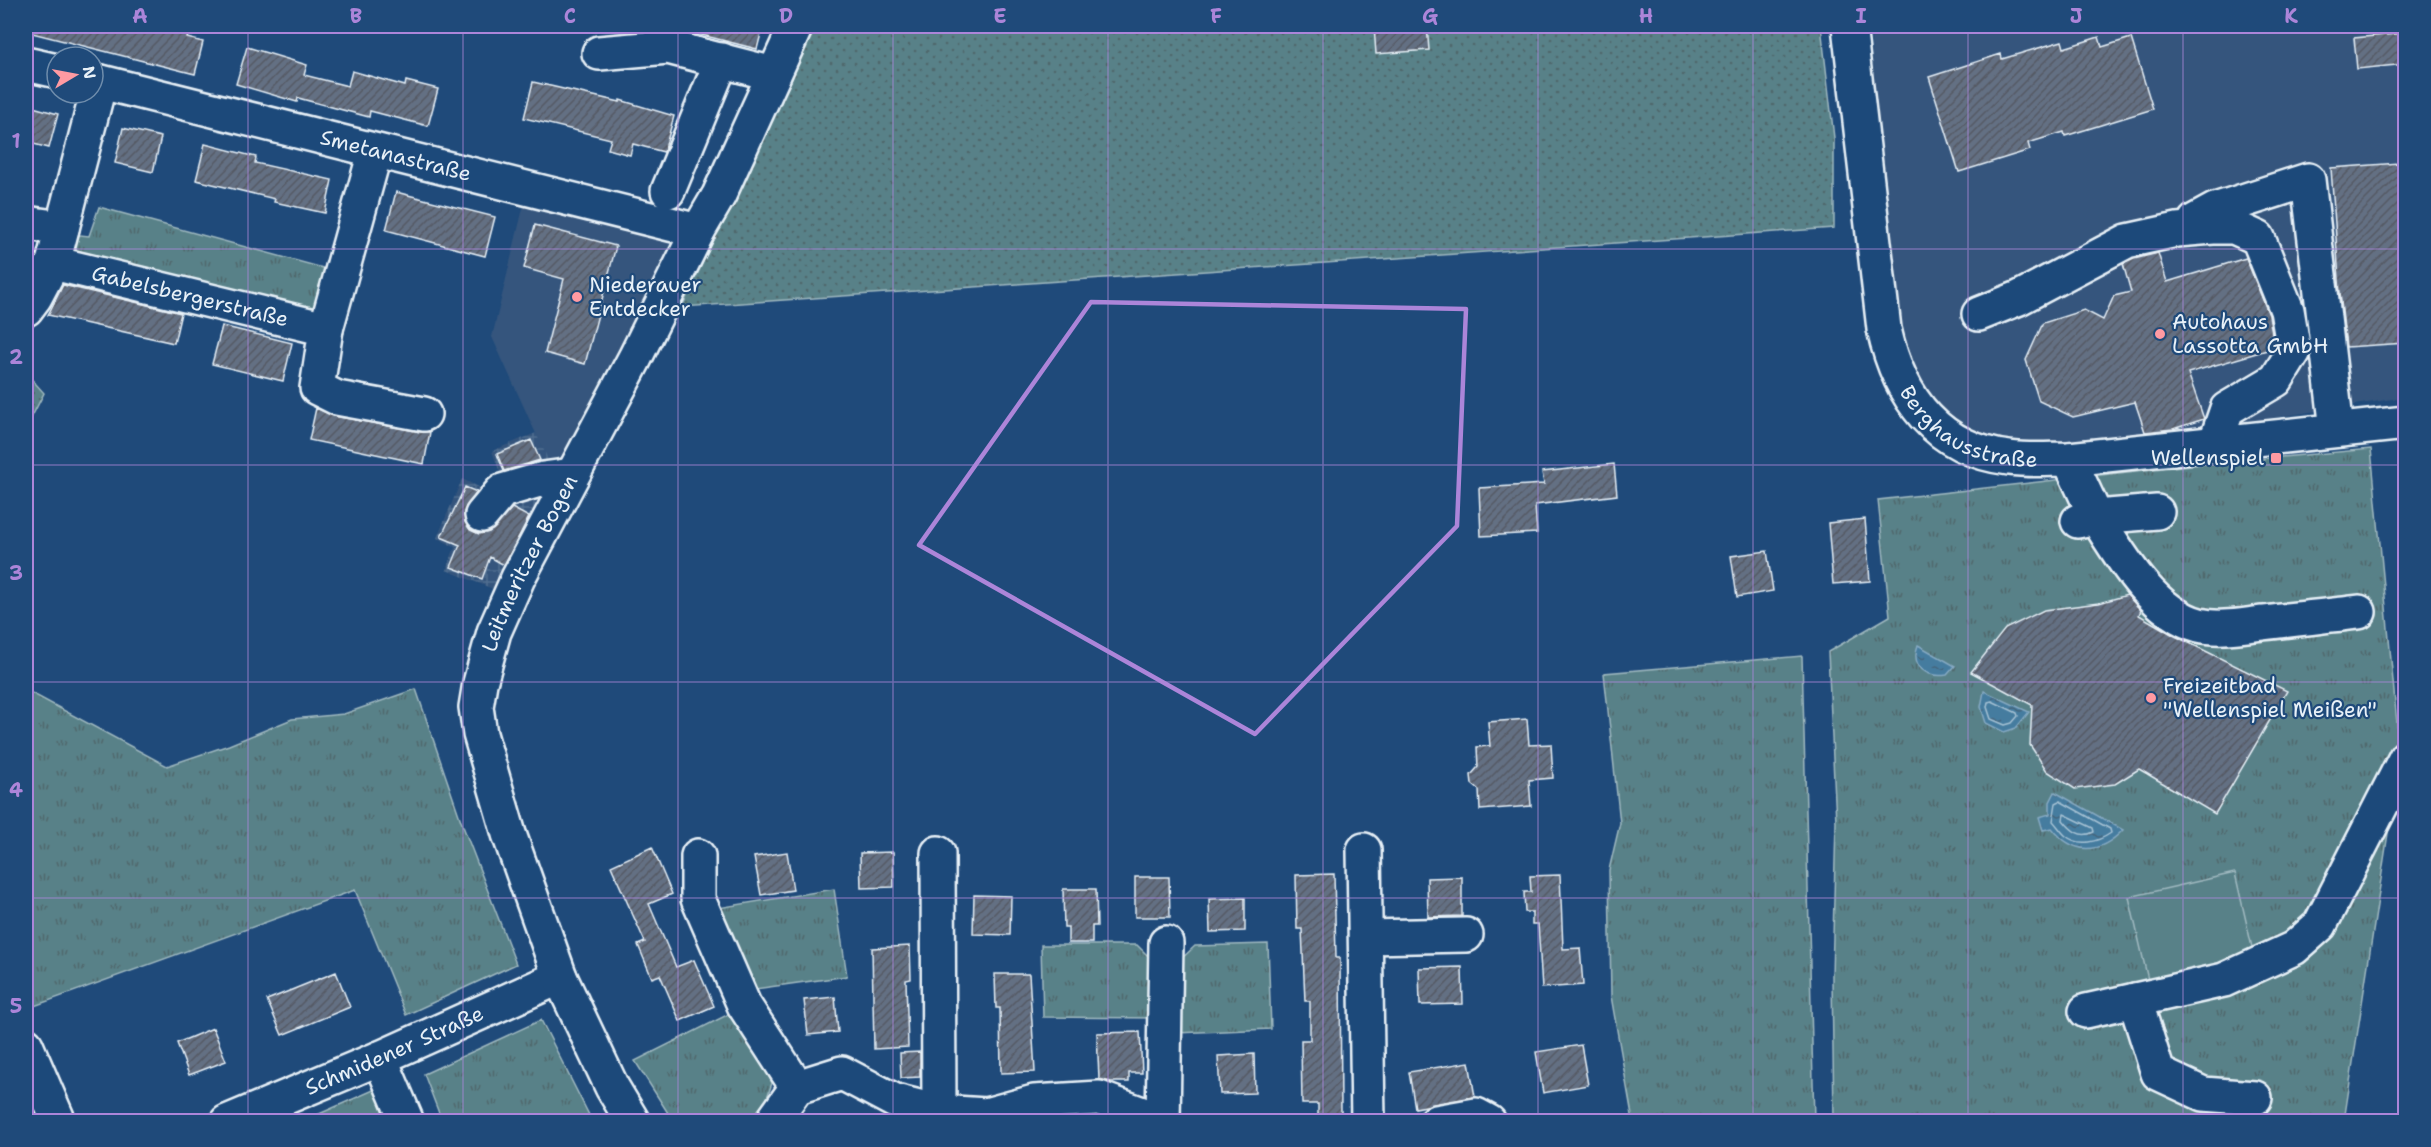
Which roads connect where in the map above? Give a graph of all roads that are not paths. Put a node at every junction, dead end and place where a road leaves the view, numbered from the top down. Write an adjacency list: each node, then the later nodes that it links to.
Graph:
1 (796, 26): 7 (street, Leitmeritzer Bogen)
2 (1850, 26): 24 (street, Berghausstraße)
3 (599, 53): 4 (street)
4 (722, 60): 7 (street); 11 (street)
5 (26, 64): 6 (street)
6 (45, 68)
7 (774, 74): 14 (street, Leitmeritzer Bogen)
8 (105, 83): 10 (street, Smetanastraße)
9 (91, 105): 13 (street)
10 (375, 152): 14 (street, Smetanastraße); 19 (street)
11 (668, 191)
12 (26, 223): 13 (street)
13 (62, 228): 16 (street)
14 (698, 231): 25 (street, Leitmeritzer Bogen)
15 (2177, 231): 18 (street); 22 (street); 23 (street)
16 (53, 264): 17 (street); 19 (street, Gabelsbergerstraße)
17 (26, 309)
18 (1979, 314)
19 (326, 329): 20 (street)
20 (424, 414)
21 (2406, 423): 22 (street, Berghausstraße)
22 (2337, 430): 23 (street, Berghausstraße)
23 (2215, 444): 24 (street, Berghausstraße)
24 (2069, 459): 28 (street)
25 (572, 475): 27 (street); 37 (street, Leitmeritzer Bogen)
26 (2157, 512): 28 (street)
27 (482, 515)
28 (2087, 519): 29 (street)
29 (2359, 612)
30 (2406, 757): 38 (street)
31 (1364, 849): 35 (street)
32 (938, 853): 44 (street)
33 (698, 856): 42 (street)
34 (1466, 935): 35 (street)
35 (1366, 937): 51 (street)
36 (1166, 943): 45 (street)
37 (560, 977): 41 (street, Schmidener Straße); 49 (street, Leitmeritzer Bogen)
38 (2135, 1000): 39 (street); 43 (street)
39 (2086, 1011)
40 (26, 1045): 46 (street)
41 (380, 1058): 47 (street, Schmidener Straße); 48 (street)
42 (797, 1087): 44 (street); 50 (street)
43 (2255, 1098)
44 (935, 1117): 45 (street)
45 (1164, 1121)
46 (59, 1122)
47 (227, 1122)
48 (407, 1122)
49 (633, 1122)
50 (772, 1122)
51 (1368, 1122)
52 (1436, 1122): 53 (street)
53 (1489, 1122)

